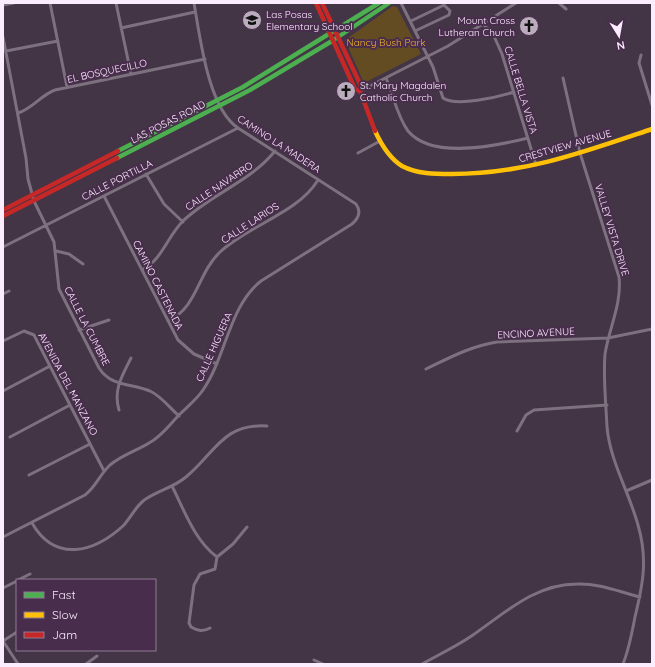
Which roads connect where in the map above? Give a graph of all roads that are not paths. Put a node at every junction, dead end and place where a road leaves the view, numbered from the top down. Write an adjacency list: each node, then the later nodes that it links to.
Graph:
1 (14, 3): 12 (street)
2 (50, 3): 23 (street)
3 (116, 3): 17 (street)
4 (194, 3): 14 (street, CAMINO LA MADERA)
5 (316, 3): 20 (main road, CRESTVIEW AVENUE)
6 (322, 3): 19 (main road, CRESTVIEW AVENUE)
7 (379, 3): 19 (main road, LAS POSAS ROAD)
8 (389, 3): 22 (main road, LAS POSAS ROAD)
9 (401, 3): 15 (street)
10 (516, 3): 16 (street)
11 (559, 3): 13 (street)
12 (3, 5)
13 (566, 9)
14 (195, 12): 17 (street); 28 (street, CAMINO LA MADERA)
15 (411, 21): 18 (street); 18 (street)
16 (483, 24): 27 (street); 34 (street, CALLE BELLA VISTA)
17 (121, 28): 29 (street)
18 (415, 30): 27 (street)
19 (334, 31): 20 (main road, LAS POSAS ROAD); 22 (main road, CRESTVIEW AVENUE)
20 (329, 34): 24 (main road, CRESTVIEW AVENUE); 35 (main road, LAS POSAS ROAD)
21 (3, 37): 25 (street, CALLE LA CUMBRE)
22 (337, 38): 24 (main road, LAS POSAS ROAD); 33 (main road, CRESTVIEW AVENUE)
23 (58, 41): 25 (street); 32 (street)
24 (332, 41): 33 (main road, CRESTVIEW AVENUE); 35 (main road, LAS POSAS ROAD)
25 (6, 51): 37 (street, CALLE LA CUMBRE)
26 (641, 55): 36 (street)
27 (428, 56): 30 (street); 34 (street)
28 (206, 59): 29 (street, EL BOSQUECILLO); 35 (street, CAMINO LA MADERA)
29 (131, 74): 32 (street, EL BOSQUECILLO)
30 (386, 78): 33 (street); 40 (street)
31 (563, 78): 43 (street, VALLEY VISTA DRIVE)
32 (67, 87): 37 (street, EL BOSQUECILLO)
33 (360, 91): 41 (main road, CRESTVIEW AVENUE)
34 (514, 92): 40 (street, CALLE BELLA VISTA)
35 (218, 103): 38 (street, CAMINO LA MADERA); 48 (main road, LAS POSAS ROAD); 50 (main road, LAS POSAS ROAD)
36 (652, 105)
37 (18, 113): 48 (street, CALLE LA CUMBRE)
38 (238, 128): 42 (street, CAMINO LA MADERA); 46 (street, CALLE PORTILLA)
39 (652, 130): 43 (main road, CRESTVIEW AVENUE)
40 (528, 138): 45 (street, CALLE BELLA VISTA)
41 (380, 141): 44 (street); 45 (main road, CRESTVIEW AVENUE)
42 (275, 151): 47 (street, CAMINO LA MADERA); 54 (street, CALLE NAVARRO)
43 (580, 152): 45 (main road, CRESTVIEW AVENUE); 66 (street, VALLEY VISTA DRIVE)
44 (358, 153)
45 (536, 166)
46 (146, 174): 49 (street, CALLE PORTILLA); 54 (street)
47 (318, 180): 52 (street, CAMINO LA MADERA); 63 (street, CALLE LARIOS)
48 (32, 195): 50 (street, CALLE LA CUMBRE); 51 (main road, LAS POSAS ROAD)
49 (104, 196): 55 (street, CALLE PORTILLA); 59 (street, CAMINO CASTENADA)
50 (34, 201): 53 (main road, LAS POSAS ROAD); 55 (street, CALLE LA CUMBRE)
51 (3, 210)
52 (359, 213): 69 (street, CALLE HIGUERA)
53 (3, 216)
54 (183, 222): 59 (street, CALLE NAVARRO)
55 (46, 225): 56 (street, CALLE PORTILLA); 57 (street, CALLE LA CUMBRE)
56 (3, 248)
57 (56, 251): 58 (street); 65 (street, CALLE LA CUMBRE)
58 (83, 264)
59 (142, 270): 63 (street, CAMINO CASTENADA)
60 (9, 291): 61 (street)
61 (3, 294)
62 (109, 320): 65 (street)
63 (168, 321): 69 (street, CAMINO CASTENADA)
64 (652, 329): 66 (street, ENCINO AVENUE)
65 (79, 330): 72 (street, CALLE LA CUMBRE)
66 (608, 338): 71 (street, ENCINO AVENUE); 75 (street, VALLEY VISTA DRIVE)
67 (3, 342): 70 (street, AVENIDA DEL MANZANO)
68 (131, 358): 72 (street)
69 (217, 364): 77 (street, CALLE HIGUERA)
70 (50, 366): 73 (street); 74 (street, AVENIDA DEL MANZANO)
71 (426, 369)
72 (119, 383): 76 (street); 77 (street, CALLE LA CUMBRE)
73 (3, 391)
74 (70, 405): 80 (street); 81 (street, AVENIDA DEL MANZANO)
75 (607, 405): 79 (street); 86 (street, VALLEY VISTA DRIVE)
76 (119, 410)
77 (179, 416): 82 (street, CALLE HIGUERA)
78 (267, 426): 85 (street)
79 (517, 431)
80 (10, 437)
81 (90, 444): 82 (street, AVENIDA DEL MANZANO); 83 (street)
82 (104, 471): 87 (street, CALLE HIGUERA)
83 (30, 475)
84 (652, 480): 86 (street)
85 (172, 486): 87 (street); 90 (street)
86 (626, 491): 95 (street, VALLEY VISTA DRIVE)
87 (32, 522): 89 (street, CALLE HIGUERA)
88 (247, 527): 90 (street)
89 (3, 537)
90 (217, 557): 96 (street)
91 (30, 574): 92 (street)
92 (20, 579)
93 (16, 581): 94 (street)
94 (3, 588)
95 (640, 598): 104 (street); 105 (street, VALLEY VISTA DRIVE)
96 (210, 628)
97 (16, 633): 98 (street)
98 (3, 641): 101 (street)
99 (97, 656): 102 (street)
100 (314, 660): 103 (street)
101 (18, 664)
102 (86, 664)
103 (323, 664)
104 (422, 664)
105 (623, 664)

